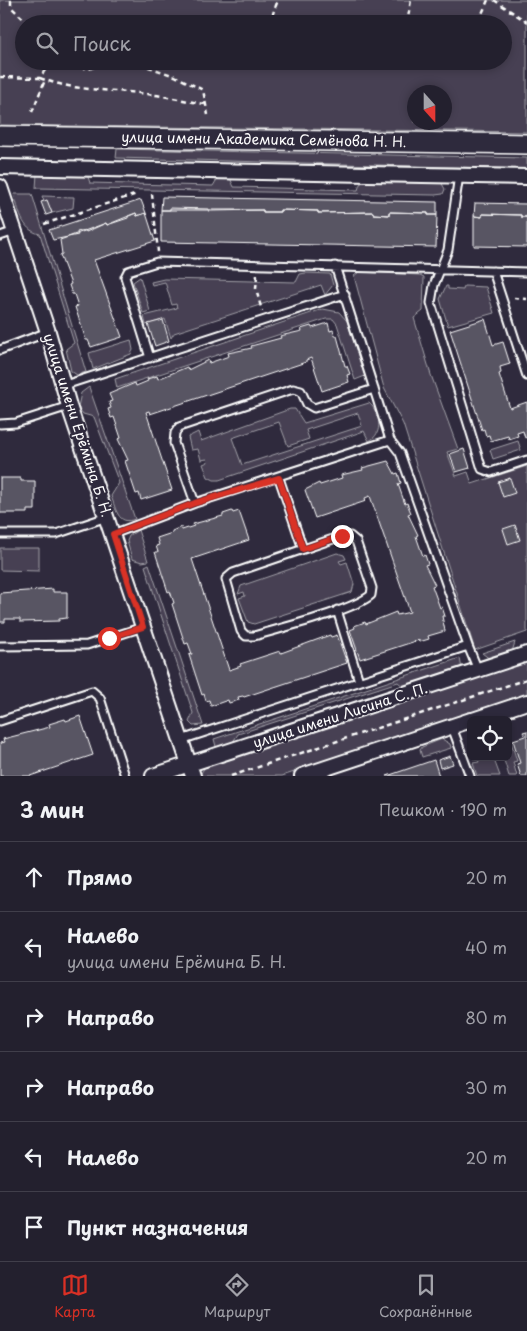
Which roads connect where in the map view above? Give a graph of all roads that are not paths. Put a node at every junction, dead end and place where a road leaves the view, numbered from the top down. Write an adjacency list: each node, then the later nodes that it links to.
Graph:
1 (0, 136): 2 (main road, улица имени Академика Семёнова Н. Н.)
2 (527, 144)
3 (0, 166): 4 (street)
4 (459, 176): 5 (street); 10 (lane)
5 (527, 177)
6 (0, 187): 7 (street, улица имени Ерёмина Б. Н.)
7 (15, 231): 8 (lane); 14 (street, улица имени Ерёмина Б. Н.)
8 (0, 236)
9 (335, 266): 10 (lane); 13 (lane); 16 (lane)
10 (442, 269): 11 (lane); 23 (lane)
11 (493, 271): 12 (lane); 17 (lane)
12 (527, 272)
13 (345, 294): 16 (lane); 19 (lane)
14 (48, 332): 15 (lane); 18 (street, улица имени Ерёмина Б. Н.)
15 (0, 350)
16 (150, 358): 18 (lane)
17 (527, 376)
18 (65, 385): 20 (street, улица имени Ерёмина Б. Н.)
19 (374, 389): 22 (lane); 25 (lane)
20 (69, 406): 21 (lane); 26 (street, улица имени Ерёмина Б. Н.)
21 (0, 424)
22 (390, 440): 24 (lane); 33 (lane)
23 (527, 460)
24 (279, 478): 25 (lane); 29 (lane)
25 (195, 503): 28 (lane)
26 (107, 517): 27 (lane); 28 (street, улица имени Ерёмина Б. Н.)
27 (0, 534)
28 (113, 534): 31 (street, улица имени Ерёмина Б. Н.)
29 (303, 549): 30 (lane); 30 (lane)
30 (337, 610): 36 (lane)
31 (143, 627): 32 (lane); 42 (street, улица имени Ерёмина Б. Н.)
32 (0, 646)
33 (468, 646): 35 (lane); 36 (lane)
34 (527, 654): 35 (street, улица имени Лисина С. П.)
35 (478, 670): 43 (street, улица имени Лисина С. П.)
36 (359, 681): 42 (lane)
37 (527, 702): 38 (street)
38 (484, 716)
39 (0, 721): 44 (lane)
40 (467, 722): 41 (street)
41 (452, 727): 46 (street); 47 (lane)
42 (181, 740): 43 (street, улица имени Ерёмина Б. Н.)
43 (191, 770): 45 (street, улица имени Лисина С. П.)
44 (125, 776)
45 (153, 776)
46 (302, 776)
47 (470, 776)

